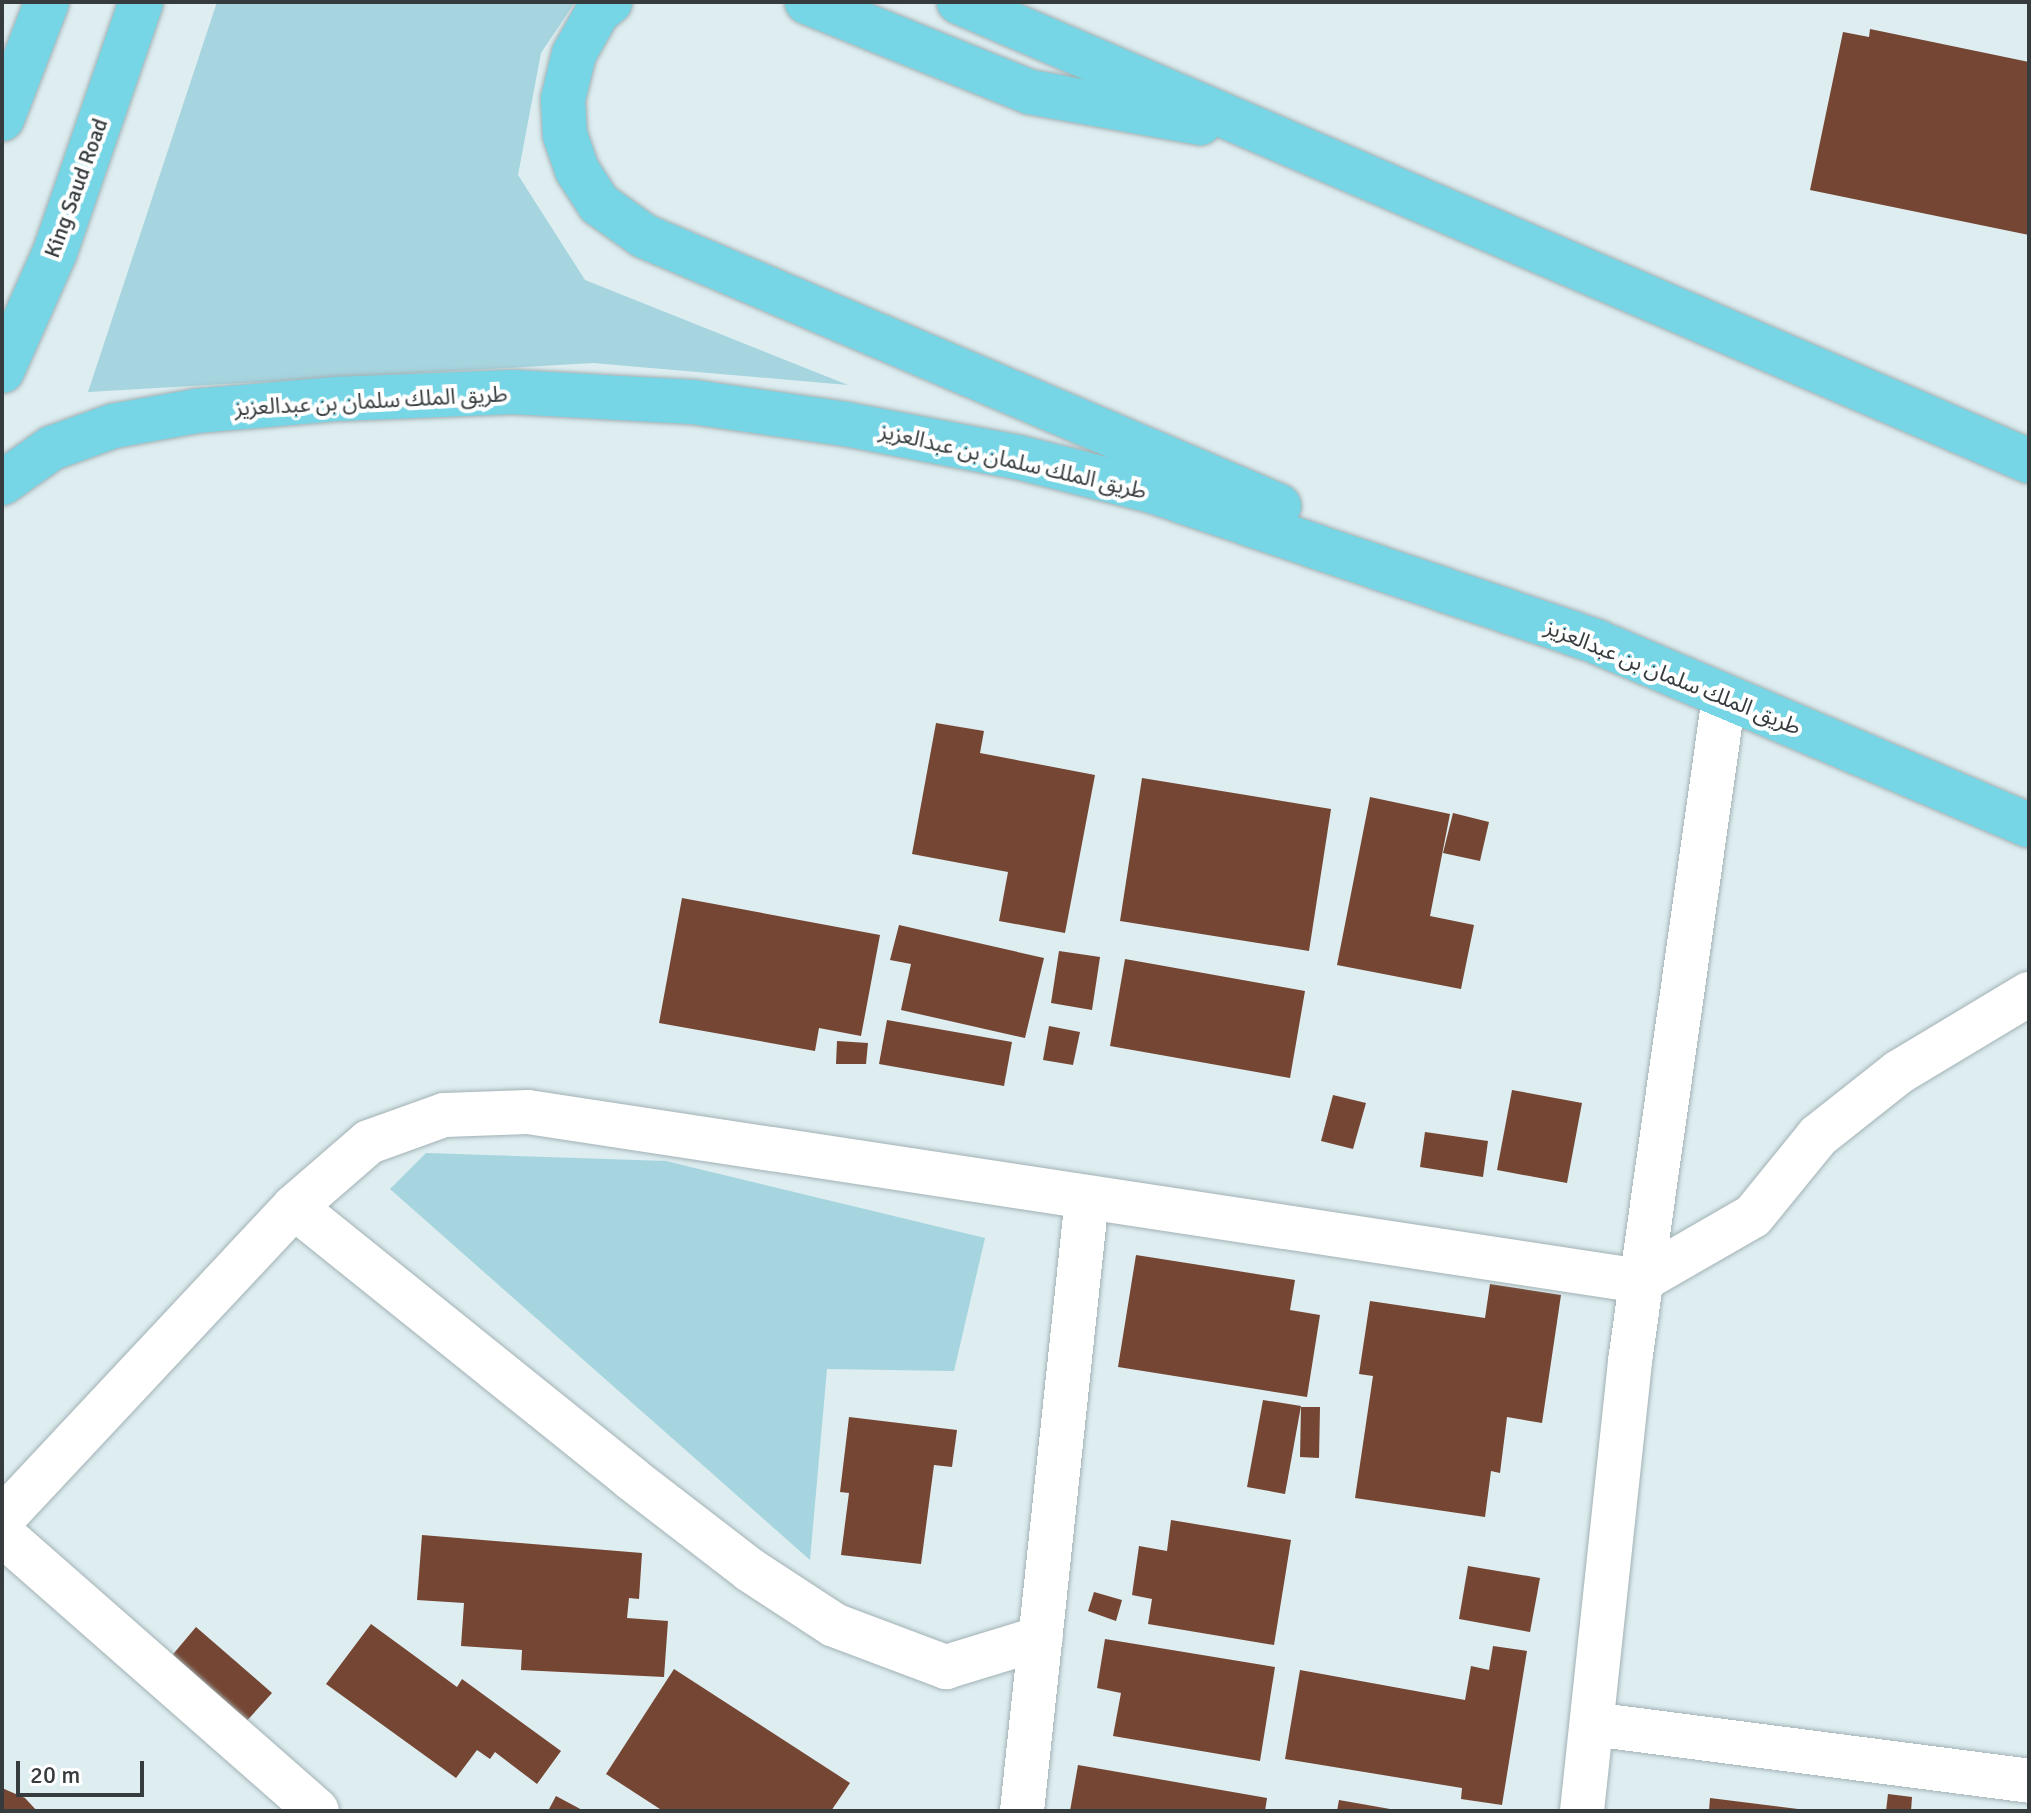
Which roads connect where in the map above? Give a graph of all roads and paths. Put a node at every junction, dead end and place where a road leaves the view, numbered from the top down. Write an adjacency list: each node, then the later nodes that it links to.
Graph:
1 (47, 2): 6 (main road)
2 (141, 2): 8 (main road, King Saud Road)
3 (610, 2): 11 (main road)
4 (807, 2): 7 (main road)
5 (959, 2): 7 (main road)
6 (2, 119)
7 (1285, 139): 9 (main road)
8 (2, 371)
9 (2029, 461)
10 (2, 483): 11 (main road, طريق الملك سلمان بن عبدالعزيز)
11 (1597, 642): 12 (main road, طريق الملك سلمان بن عبدالعزيز)
12 (1724, 697): 13 (main road, طريق الملك سلمان بن عبدالعزيز); 17 (street)
13 (2029, 825)
14 (2029, 994): 17 (street)
15 (1087, 1198): 16 (street); 17 (street); 20 (street)
16 (294, 1207): 18 (street); 20 (street)
17 (1640, 1281): 21 (street)
18 (2, 1519)
19 (2, 1534): 23 (street)
20 (1041, 1638): 24 (street)
21 (1592, 1724): 22 (street); 25 (street)
22 (2029, 1781)
23 (317, 1811)
24 (1022, 1811)
25 (1582, 1811)

